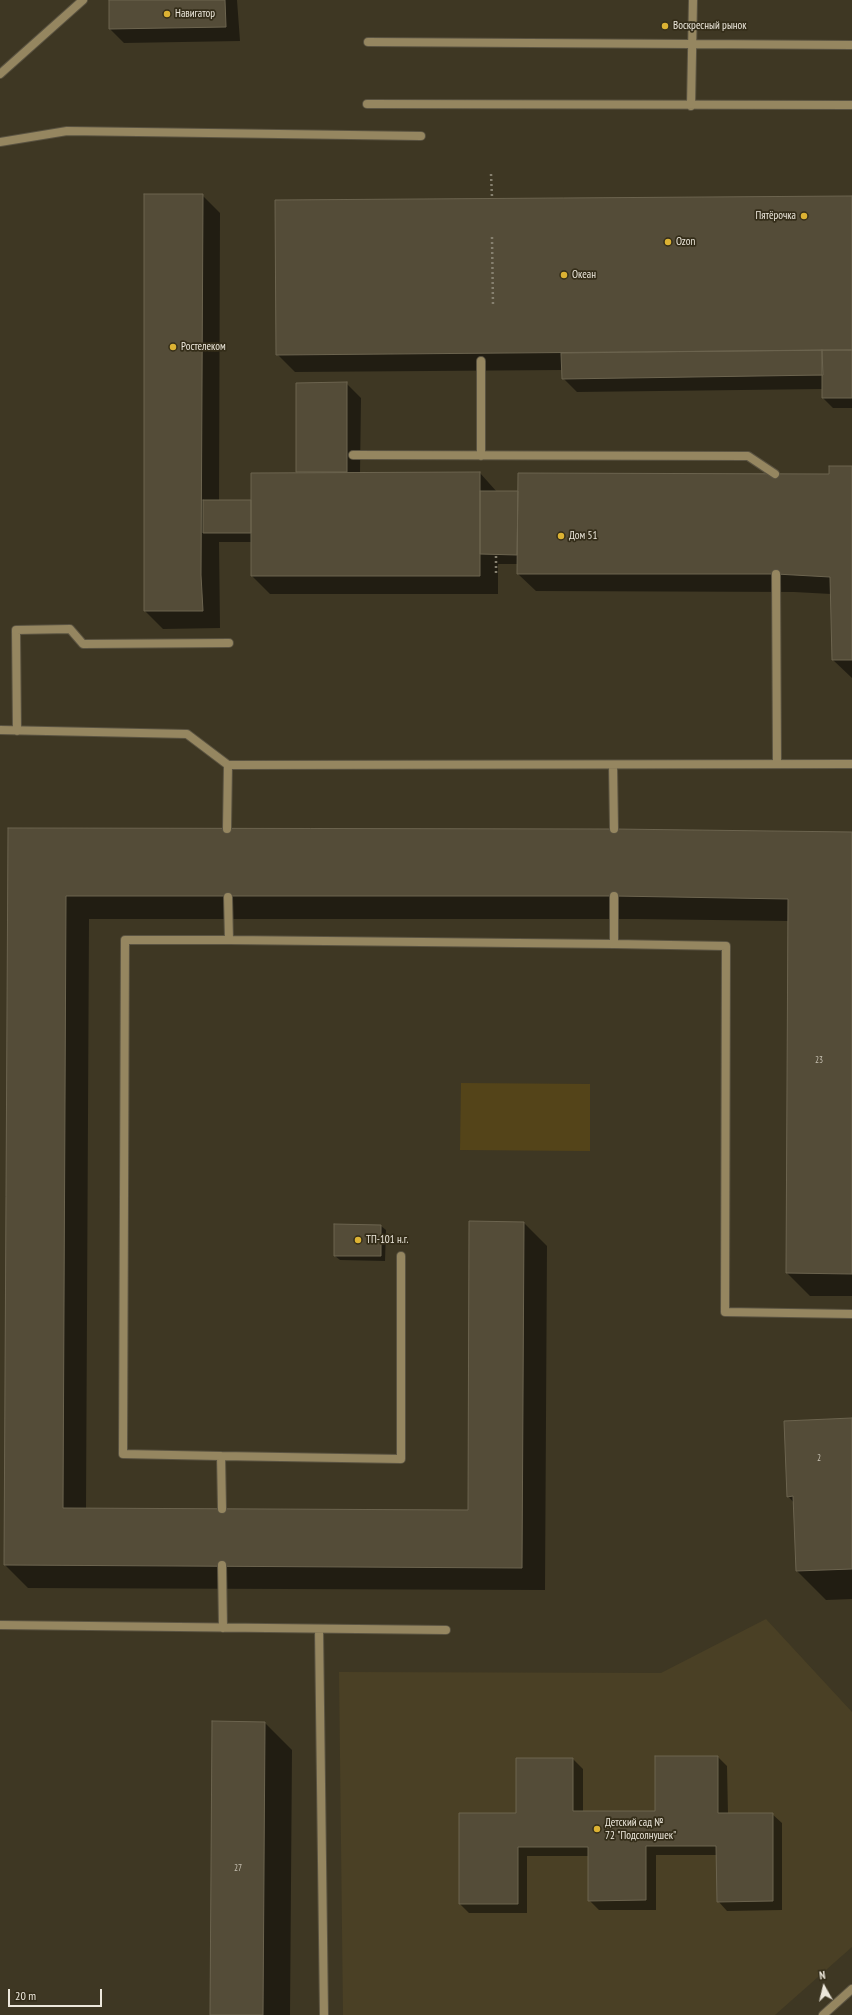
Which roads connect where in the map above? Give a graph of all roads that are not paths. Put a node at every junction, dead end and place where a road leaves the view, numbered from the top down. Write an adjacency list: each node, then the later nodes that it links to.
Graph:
1 (83, 0): 6 (lane)
2 (693, 0): 4 (lane)
3 (368, 42): 4 (lane)
4 (693, 45): 5 (lane); 9 (lane)
5 (852, 45)
6 (0, 74)
7 (367, 104): 9 (lane)
8 (852, 105): 9 (lane)
9 (692, 106)
10 (421, 136): 11 (lane)
11 (0, 142)
12 (481, 361): 14 (lane)
13 (354, 454): 14 (lane)
14 (481, 456): 15 (lane)
15 (775, 474)
16 (776, 574): 21 (lane)
17 (229, 643): 19 (lane)
18 (0, 730): 19 (lane)
19 (17, 731): 23 (lane)
20 (613, 764): 21 (lane); 23 (lane); 25 (lane)
21 (777, 764): 22 (lane)
22 (852, 764)
23 (228, 765): 24 (lane)
24 (228, 829)
25 (614, 829)
26 (228, 896): 28 (lane)
27 (614, 896): 29 (lane)
28 (229, 940): 29 (lane); 32 (lane)
29 (614, 944): 31 (lane)
30 (401, 1256): 32 (lane)
31 (852, 1314)
32 (221, 1456): 33 (lane)
33 (222, 1509)
34 (222, 1565): 36 (lane)
35 (0, 1625): 36 (lane)
36 (223, 1628): 37 (lane)
37 (319, 1628): 38 (lane); 40 (lane)
38 (446, 1630)
39 (852, 1988): 41 (lane)
40 (324, 2015)
41 (823, 2015)

